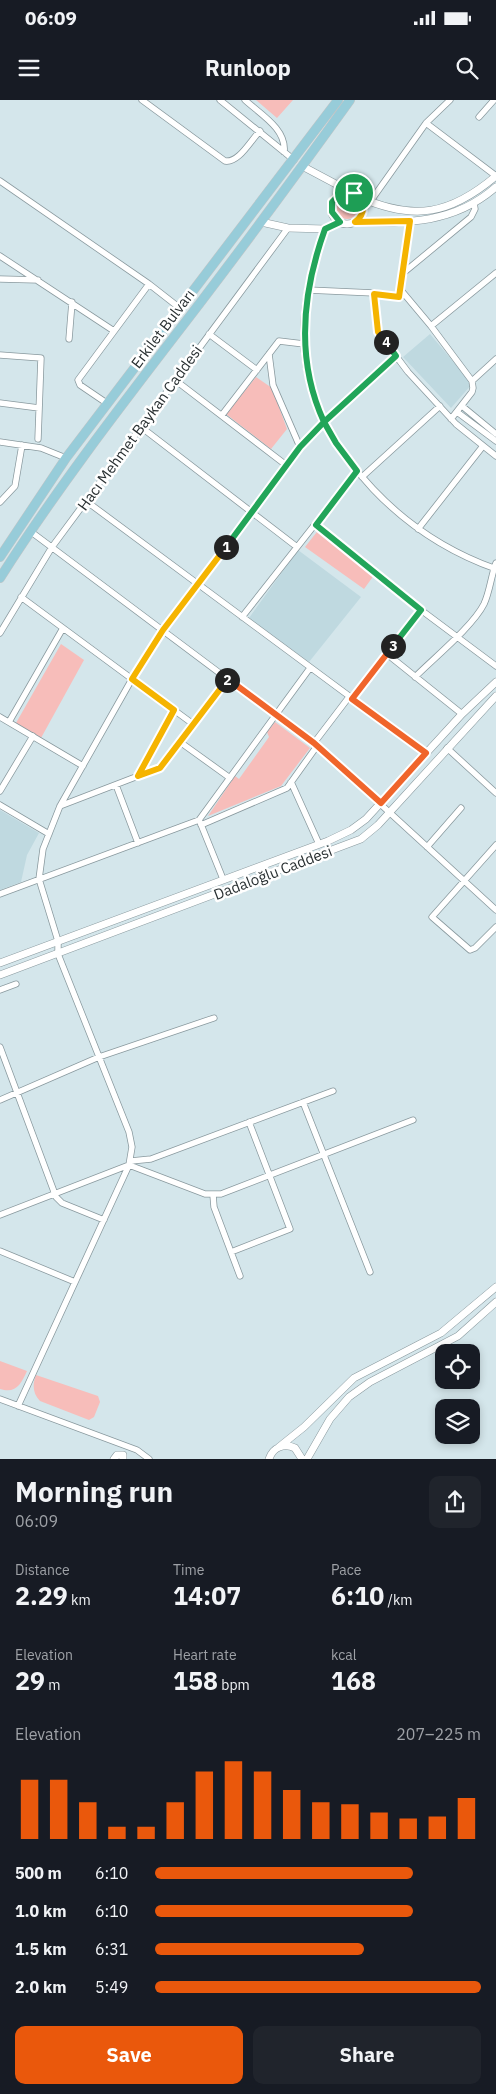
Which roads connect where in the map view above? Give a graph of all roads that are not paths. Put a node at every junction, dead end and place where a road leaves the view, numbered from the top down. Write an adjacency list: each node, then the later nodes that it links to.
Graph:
1 (142, 100): 10 (street)
2 (220, 100): 10 (street)
3 (245, 100): 11 (street)
4 (338, 100): 12 (main road, Erkilet Bulvarı)
5 (350, 100): 13 (main road, Erkilet Bulvarı)
6 (450, 100): 9 (street)
7 (494, 100): 8 (street)
8 (479, 117)
9 (426, 124): 14 (street); 19 (street)
10 (260, 131): 11 (street)
11 (284, 152): 12 (street)
12 (294, 160): 13 (main road); 21 (main road, Erkilet Bulvarı)
13 (302, 166): 17 (street); 23 (main road, Erkilet Bulvarı)
14 (496, 176): 19 (street)
15 (0, 181): 33 (street)
16 (495, 191): 20 (street)
17 (352, 192): 18 (street); 24 (street)
18 (359, 196): 19 (street); 25 (street)
19 (370, 202)
20 (474, 203): 22 (street); 30 (street)
21 (251, 215): 23 (main road); 38 (main road, Erkilet Bulvarı)
22 (410, 221): 25 (street); 30 (street)
23 (261, 222): 26 (street); 78 (main road, Erkilet Bulvarı)
24 (340, 222): 25 (street); 27 (street)
25 (355, 222)
26 (288, 228): 27 (street); 41 (street, Hacı Mehmet Baykan Caddesi)
27 (325, 229): 34 (street)
28 (0, 256): 32 (street)
29 (496, 272): 39 (street)
30 (402, 274): 35 (street)
31 (0, 280): 32 (street)
32 (40, 280): 37 (street)
33 (150, 284): 38 (street); 40 (street)
34 (308, 290): 36 (street); 43 (street)
35 (400, 290): 36 (street); 39 (street)
36 (374, 294): 46 (street)
37 (72, 302): 40 (street); 42 (street)
38 (180, 309): 52 (main road, Erkilet Bulvarı)
39 (431, 326): 50 (street)
40 (114, 332): 52 (street)
41 (209, 334): 48 (street); 49 (street, Hacı Mehmet Baykan Caddesi)
42 (69, 339)
43 (304, 344): 45 (street); 59 (street)
44 (0, 354): 55 (street)
45 (269, 354): 48 (street); 67 (street)
46 (396, 356): 53 (street); 59 (street)
47 (496, 359): 50 (street)
48 (257, 370): 57 (street)
49 (175, 380): 57 (street); 60 (street, Hacı Mehmet Baykan Caddesi)
50 (472, 381): 54 (street)
51 (0, 403): 55 (street)
52 (108, 404): 69 (main road, Erkilet Bulvarı)
53 (440, 406): 58 (street); 72 (street)
54 (462, 406): 56 (street); 61 (street)
55 (39, 408): 62 (street)
56 (457, 412): 58 (street); 63 (street)
57 (222, 415): 70 (street)
58 (451, 419): 66 (street)
59 (324, 422): 67 (street); 71 (street)
60 (140, 427): 73 (street, Hacı Mehmet Baykan Caddesi); 75 (street)
61 (496, 434)
62 (38, 439)
63 (496, 441)
64 (0, 442): 65 (street)
65 (22, 445): 69 (street); 74 (street)
66 (483, 446): 68 (street); 77 (street)
67 (300, 447): 70 (street)
68 (496, 456)
69 (66, 458): 81 (main road, Erkilet Bulvarı)
70 (286, 465): 75 (street)
71 (357, 471): 72 (street); 76 (street)
72 (362, 477): 77 (street)
73 (86, 501): 79 (street, Hacı Mehmet Baykan Caddesi); 84 (street)
74 (0, 502)
75 (251, 512): 80 (street); 84 (street)
76 (316, 525): 80 (street); 86 (street)
77 (418, 530): 82 (street)
78 (30, 531): 79 (street); 83 (main road, Erkilet Bulvarı)
79 (52, 547): 85 (street, Hacı Mehmet Baykan Caddesi); 89 (street)
80 (297, 547): 87 (street)
81 (0, 557)
82 (495, 567): 91 (street)
83 (0, 578)
84 (198, 583): 87 (street); 89 (street)
85 (21, 597): 88 (street); 90 (street, Hacı Mehmet Baykan Caddesi)
86 (421, 610): 91 (street); 92 (street)
87 (242, 617): 94 (street)
88 (63, 628): 96 (street); 105 (street)
89 (163, 630): 96 (street); 97 (street)
90 (0, 633)
91 (456, 637): 93 (street); 95 (street)
92 (387, 654): 95 (street); 100 (street)
93 (496, 666)
94 (310, 668): 100 (street); 102 (street)
95 (415, 676): 103 (street)
96 (132, 679): 101 (street); 112 (street)
97 (228, 679): 102 (street); 106 (street)
98 (496, 682): 103 (street, Dadaloğlu Caddesi)
99 (496, 696): 110 (street, Dadaloğlu Caddesi)
100 (350, 698): 109 (street); 111 (street)
101 (174, 710): 106 (street); 113 (street)
102 (276, 713): 109 (street); 114 (street)
103 (462, 714): 111 (street, Dadaloğlu Caddesi)
104 (0, 717): 105 (street)
105 (9, 722): 107 (street)
106 (193, 724): 108 (street)
107 (32, 736): 112 (street); 117 (street)
108 (180, 742): 113 (street); 114 (street)
109 (315, 744): 115 (street); 119 (street)
110 (447, 748): 118 (street); 123 (street, Dadaloğlu Caddesi)
111 (426, 753): 119 (street, Dadaloğlu Caddesi)
112 (82, 766): 121 (street)
113 (138, 776): 116 (street)
114 (230, 778): 124 (street)
115 (291, 782): 124 (street); 127 (street)
116 (116, 785): 121 (street); 126 (street)
117 (0, 791)
118 (496, 793)
119 (381, 803): 123 (street); 127 (street, Dadaloğlu Caddesi)
120 (0, 805): 125 (street)
121 (60, 806): 125 (street)
122 (461, 808): 129 (street)
123 (390, 812): 129 (street); 137 (street, Dadaloğlu Caddesi)
124 (200, 822): 126 (street); 131 (street)
125 (49, 834): 130 (street)
126 (138, 843): 130 (street)
127 (319, 844): 131 (street, Dadaloğlu Caddesi)
128 (496, 845): 132 (street)
129 (427, 847): 132 (street)
130 (39, 879): 133 (street); 136 (street)
131 (223, 879): 136 (street, Dadaloğlu Caddesi)
132 (463, 881): 134 (street); 135 (street)
133 (0, 894)
134 (496, 910)
135 (496, 927)
136 (58, 941): 137 (street); 138 (street, Dadaloğlu Caddesi)
137 (58, 954): 139 (street, Dadaloğlu Caddesi); 144 (street)
138 (0, 963)
139 (0, 975)
140 (16, 984): 141 (street)
141 (0, 990)
142 (214, 1018): 144 (street)
143 (0, 1047): 146 (street)
144 (99, 1058): 146 (street); 152 (street)
145 (333, 1091): 148 (street)
146 (17, 1093): 147 (street); 154 (street)
147 (0, 1100)
148 (303, 1102): 150 (street); 151 (street)
149 (412, 1120): 151 (street)
150 (249, 1122): 152 (street); 153 (street)
151 (324, 1155): 153 (street); 160 (street)
152 (130, 1163): 154 (street); 155 (street); 157 (street)
153 (269, 1176): 155 (street); 159 (street)
154 (55, 1193): 156 (street); 157 (street)
155 (213, 1195): 159 (street)
156 (0, 1214)
157 (104, 1220): 162 (street)
158 (0, 1251): 162 (street)
159 (231, 1252): 161 (street)
160 (370, 1272)
161 (240, 1276)
162 (75, 1282): 166 (street)
163 (496, 1287): 168 (street)
164 (496, 1302): 174 (street)
165 (0, 1399): 166 (street)
166 (18, 1406): 167 (street)
167 (128, 1447): 169 (street); 171 (street)
168 (279, 1447): 172 (street); 173 (street)
169 (123, 1457): 170 (street)
170 (114, 1459)
171 (149, 1459)
172 (269, 1459)
173 (302, 1459)
174 (307, 1459)

